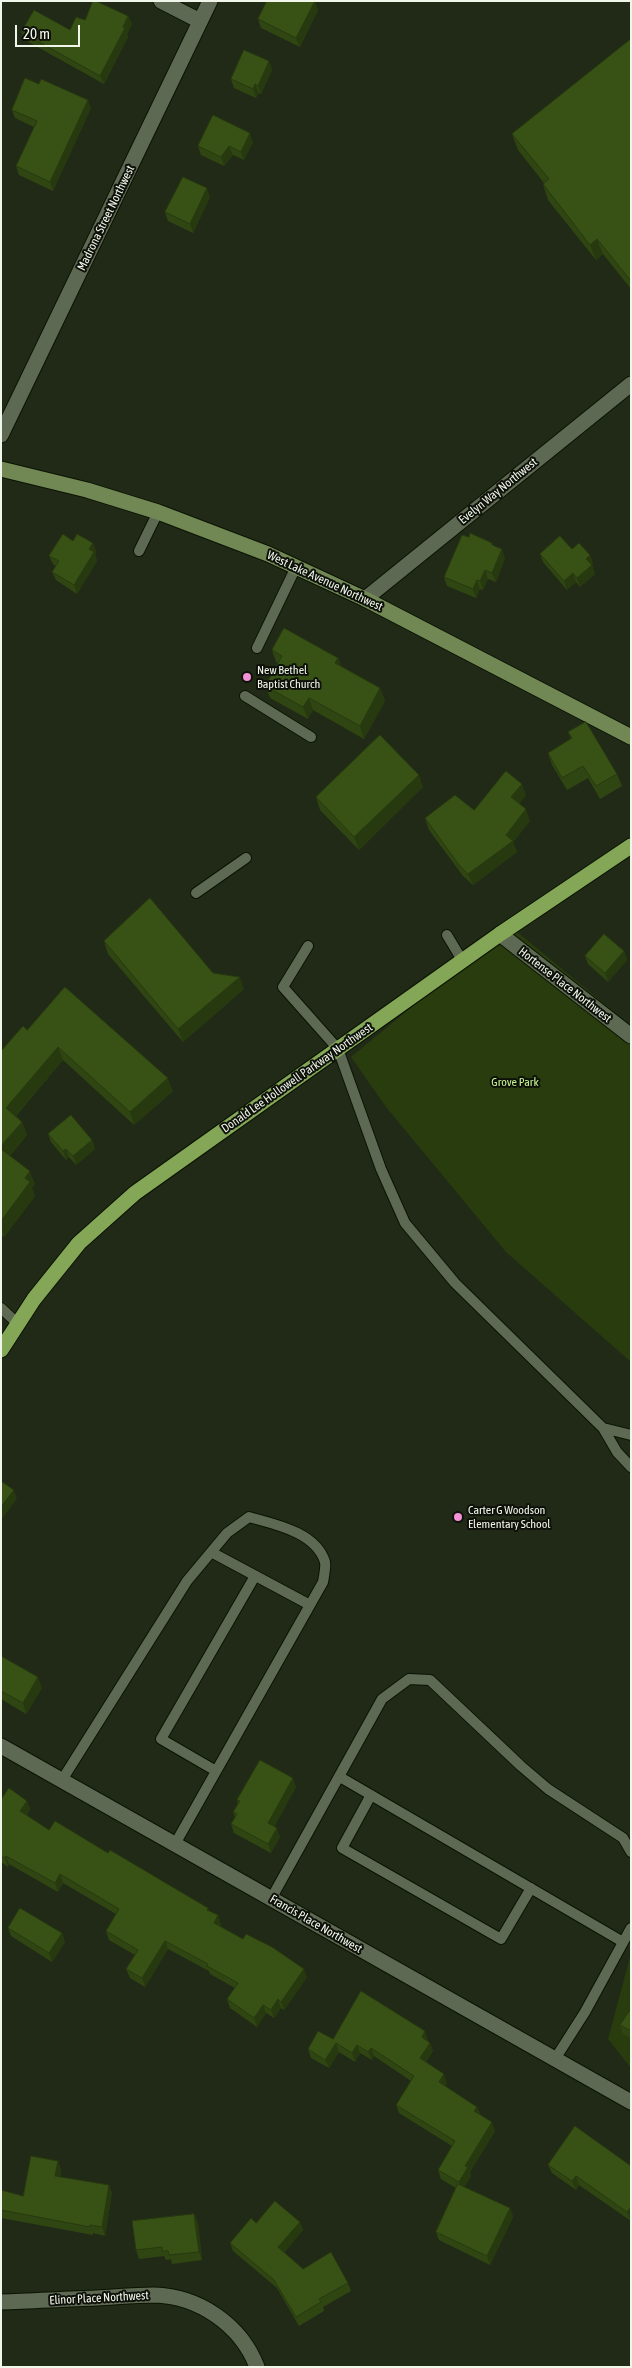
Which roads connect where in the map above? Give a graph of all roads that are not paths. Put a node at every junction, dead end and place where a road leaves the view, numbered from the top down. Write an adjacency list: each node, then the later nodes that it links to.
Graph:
1 (160, 1): 3 (street)
2 (210, 1): 3 (street, Madrona Street Northwest)
3 (200, 21): 5 (street, Madrona Street Northwest)
4 (631, 384): 10 (street, Evelyn Way Northwest)
5 (1, 435)
6 (1, 469): 7 (street, West Lake Avenue Northwest)
7 (158, 512): 8 (lane); 9 (street, West Lake Avenue Northwest)
8 (139, 551)
9 (296, 567): 10 (street, West Lake Avenue Northwest); 11 (lane)
10 (365, 599): 13 (street, West Lake Avenue Northwest)
11 (257, 648)
12 (245, 696): 14 (lane)
13 (629, 733)
14 (311, 737)
15 (631, 846): 18 (main road, Donald Lee Hollowell Parkway Northwest)
16 (246, 858): 17 (lane)
17 (196, 893)
18 (500, 934): 21 (main road, Donald Lee Hollowell Parkway Northwest); 22 (street, Hortense Place Northwest)
19 (447, 935): 21 (lane)
20 (308, 946): 23 (lane)
21 (462, 960): 23 (main road, Donald Lee Hollowell Parkway Northwest)
22 (631, 1036)
23 (338, 1049): 25 (main road, Donald Lee Hollowell Parkway Northwest); 27 (lane)
24 (1, 1308): 25 (lane)
25 (18, 1324): 26 (main road, Donald Lee Hollowell Parkway Northwest)
26 (1, 1350)
27 (603, 1428): 28 (lane); 29 (lane)
28 (631, 1435)
29 (631, 1468)
30 (211, 1552): 31 (lane); 32 (lane); 36 (lane)
31 (255, 1576): 32 (lane); 34 (lane)
32 (310, 1605): 34 (lane)
33 (1, 1746): 36 (street, Francis Place Northwest)
34 (216, 1771): 38 (lane)
35 (340, 1777): 37 (lane); 39 (lane); 41 (lane)
36 (62, 1780): 38 (street, Francis Place Northwest)
37 (370, 1795): 40 (lane); 40 (lane)
38 (175, 1844): 41 (street, Francis Place Northwest)
39 (631, 1852)
40 (531, 1888): 43 (lane)
41 (271, 1898): 44 (street, Francis Place Northwest)
42 (631, 1928): 43 (lane)
43 (623, 1942): 44 (lane)
44 (555, 2059): 45 (street, Francis Place Northwest)
45 (631, 2102)
46 (1, 2302): 47 (street, Elinor Place Northwest)
47 (257, 2367)

